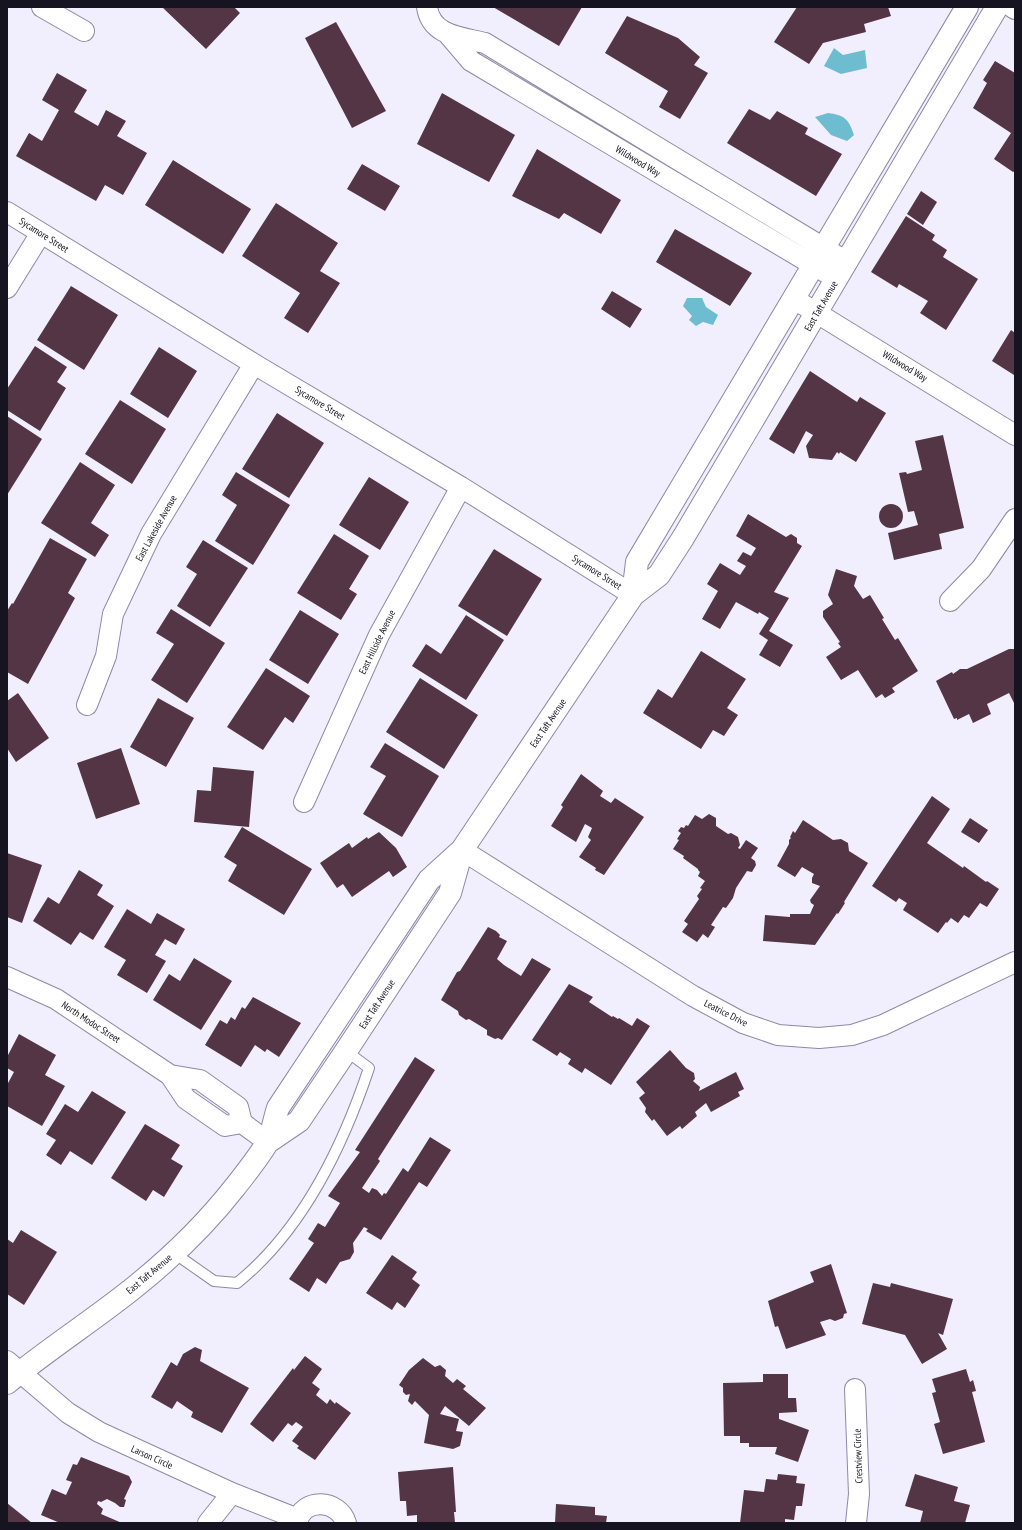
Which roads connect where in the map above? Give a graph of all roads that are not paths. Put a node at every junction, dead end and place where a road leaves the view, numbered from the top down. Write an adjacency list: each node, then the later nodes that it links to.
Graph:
1 (42, 7): 7 (street)
2 (967, 7): 13 (street, East Taft Avenue)
3 (997, 7): 14 (street, East Taft Avenue)
4 (1012, 7): 5 (street)
5 (1015, 9)
6 (428, 11): 8 (street, Wildwood Way)
7 (84, 31)
8 (448, 34): 9 (street, Wildwood Way); 10 (street, Wildwood Way)
9 (674, 157): 10 (street); 13 (street, Wildwood Way)
10 (662, 175): 13 (street, Wildwood Way)
11 (7, 212): 12 (street, Sycamore Street)
12 (40, 233): 15 (street); 18 (street, Sycamore Street)
13 (819, 257): 14 (street, Wildwood Way); 16 (street, East Taft Avenue)
14 (842, 271): 17 (street, East Taft Avenue)
15 (7, 288)
16 (794, 299): 17 (street, Wildwood Way); 22 (street, East Taft Avenue)
17 (817, 313): 19 (street, Wildwood Way); 22 (street, East Taft Avenue)
18 (254, 364): 20 (street, Sycamore Street); 24 (street, East Lakeside Avenue)
19 (1015, 435)
20 (461, 487): 22 (street, Sycamore Street); 25 (street, East Hillside Avenue)
21 (1015, 520): 23 (street)
22 (633, 595): 26 (street, East Taft Avenue)
23 (950, 601)
24 (87, 705)
25 (304, 802)
26 (462, 850): 27 (street, Leatrice Drive); 29 (street, East Taft Avenue); 30 (street, East Taft Avenue)
27 (1015, 962)
28 (7, 977): 30 (street, North Modoc Street)
29 (346, 1051): 30 (street, East Taft Avenue); 31 (lane)
30 (268, 1142): 31 (street, East Taft Avenue)
31 (174, 1253): 32 (street, East Taft Avenue)
32 (12, 1372): 34 (street, Larson Circle)
33 (855, 1389): 38 (street, Crestview Circle)
34 (232, 1493): 35 (street, Larson Circle); 36 (street)
35 (297, 1521): 37 (street)
36 (208, 1523)
37 (346, 1523)
38 (856, 1523)

